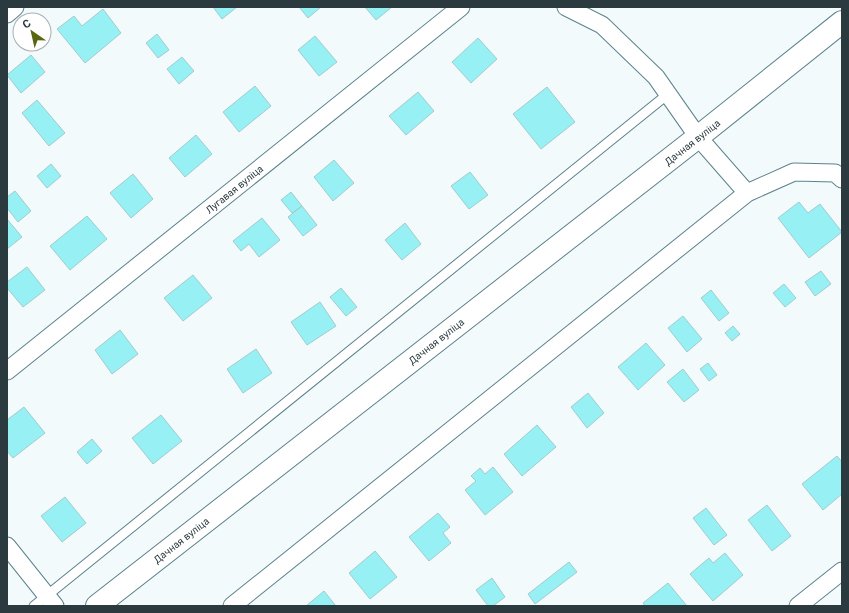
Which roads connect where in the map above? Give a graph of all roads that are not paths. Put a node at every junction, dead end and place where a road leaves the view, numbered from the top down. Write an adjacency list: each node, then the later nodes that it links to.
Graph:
1 (15, 7): 4 (street)
2 (460, 7): 10 (street, Лугавая вуліца)
3 (566, 7): 6 (street)
4 (7, 14)
5 (842, 22): 7 (street, Дачная вуліца)
6 (668, 94): 7 (street); 13 (lane)
7 (698, 137): 9 (street); 14 (street, Дачная вуліца)
8 (842, 179): 9 (street)
9 (747, 193): 15 (street)
10 (7, 371)
11 (7, 546): 13 (street)
12 (842, 571): 16 (street)
13 (45, 603)
14 (97, 606)
15 (232, 606)
16 (798, 606)

